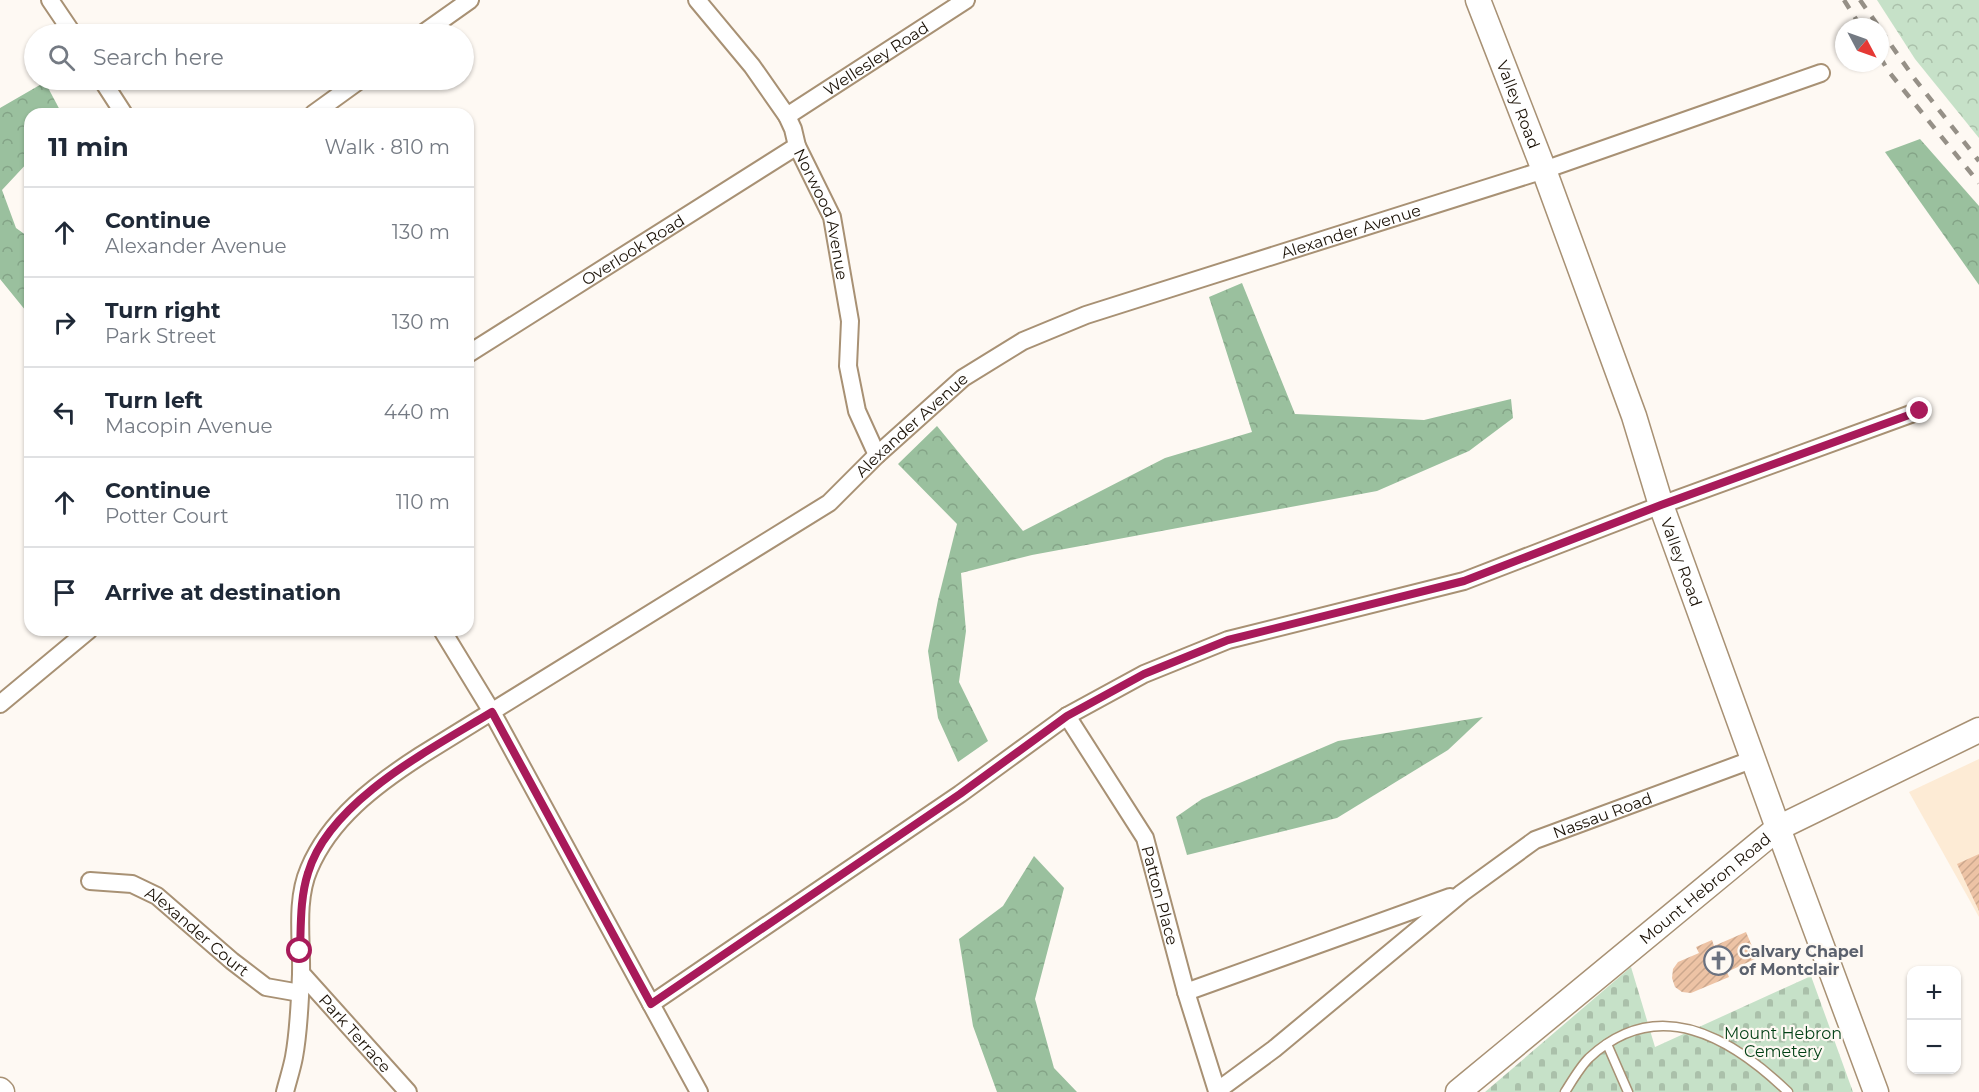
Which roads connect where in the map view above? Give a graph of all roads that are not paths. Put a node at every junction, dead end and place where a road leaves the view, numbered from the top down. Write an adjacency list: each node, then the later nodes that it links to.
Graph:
1 (50, 0): 6 (street)
2 (470, 0): 7 (street)
3 (697, 0): 13 (street, Norwood Avenue)
4 (966, 0): 13 (street, Wellesley Road)
5 (1478, 0): 15 (main road, Valley Road)
6 (66, 24)
7 (436, 24)
8 (1821, 73): 15 (street, Alexander Avenue)
9 (108, 90): 11 (street)
10 (346, 90): 12 (street)
11 (120, 108)
12 (321, 108)
13 (787, 116): 14 (street, Norwood Avenue)
14 (797, 146): 16 (street, Overlook Road); 18 (street, Norwood Avenue)
15 (1544, 170): 18 (street, Alexander Avenue); 19 (main road, Valley Road)
16 (474, 350)
17 (1920, 411): 19 (street)
18 (877, 455): 23 (street, Alexander Avenue)
19 (1661, 505): 24 (street); 26 (main road, Valley Road)
20 (82, 636): 22 (street)
21 (446, 636): 23 (street)
22 (0, 704)
23 (492, 712): 30 (street, Alexander Avenue); 33 (street)
24 (1067, 716): 31 (street, Patton Place); 33 (street)
25 (1979, 730): 27 (main road, Mount Hebron Road)
26 (1754, 759): 27 (main road, Valley Road); 29 (street, Nassau Road)
27 (1778, 828): 39 (main road, Mount Hebron Road); 43 (main road, Valley Road)
28 (90, 881): 32 (street, Alexander Court)
29 (1462, 893): 31 (street, Nassau Road); 35 (street, Nassau Road)
30 (301, 974): 32 (street, Alexander Avenue); 37 (street, Park Terrace)
31 (1186, 992): 35 (street, Patton Place)
32 (300, 993): 36 (street, Alexander Avenue)
33 (651, 1004): 38 (street)
34 (1606, 1044): 40 (lane); 41 (lane); 42 (lane)
35 (1217, 1090)
36 (285, 1092)
37 (408, 1092)
38 (699, 1092)
39 (1458, 1092)
40 (1565, 1092)
41 (1628, 1092)
42 (1788, 1092)
43 (1876, 1092)

